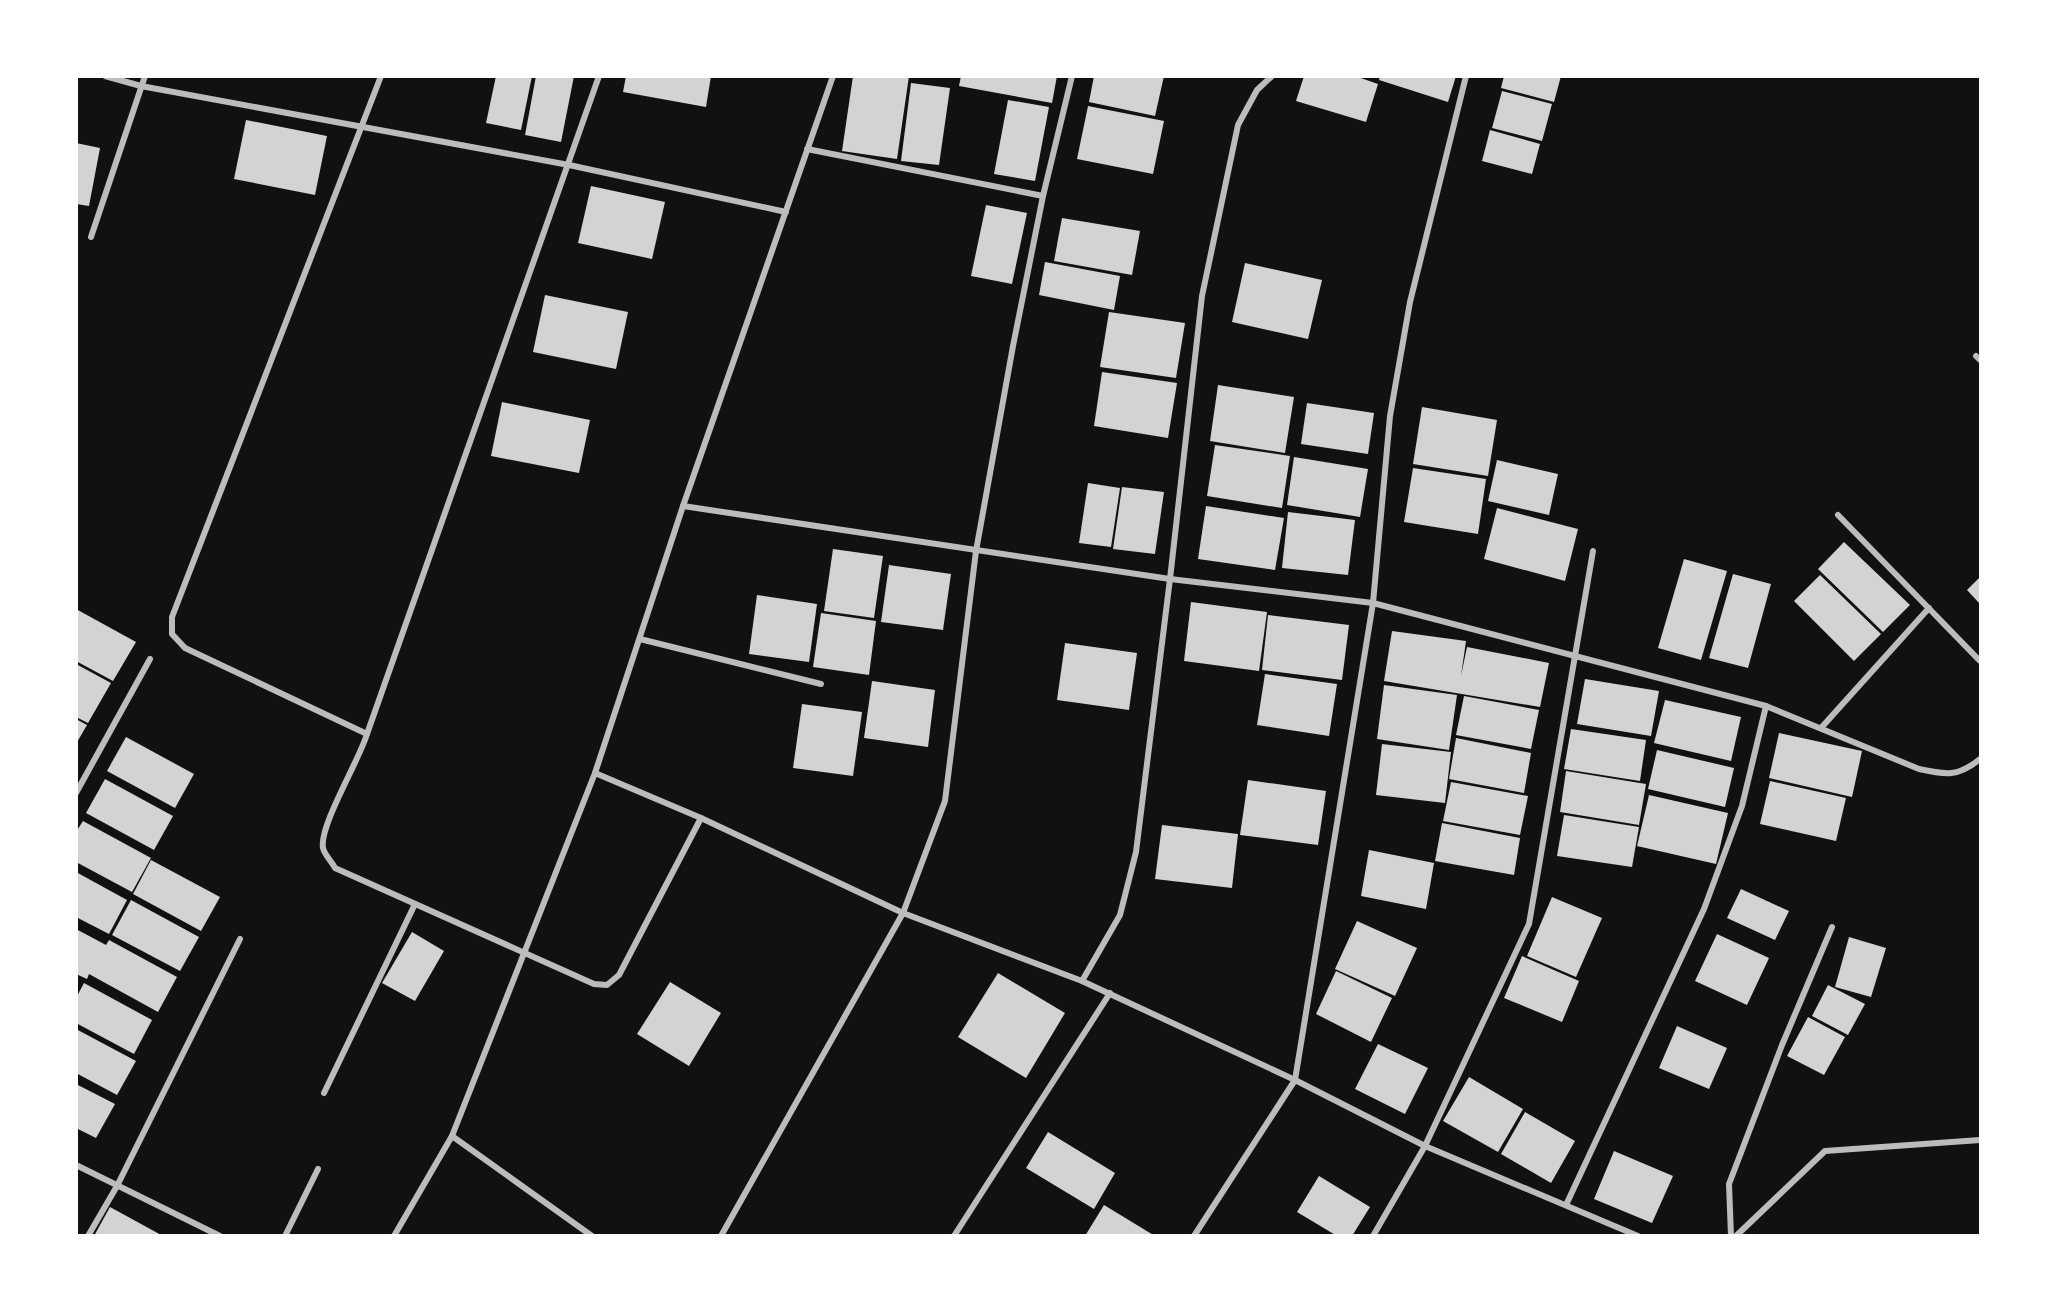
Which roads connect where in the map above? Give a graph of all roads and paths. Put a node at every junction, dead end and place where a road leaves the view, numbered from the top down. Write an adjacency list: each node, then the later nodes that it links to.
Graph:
1 (105, 76): 9 (street)
2 (145, 76): 9 (street)
3 (381, 76): 10 (street)
4 (600, 76): 12 (street)
5 (833, 76): 11 (street)
6 (1072, 76): 13 (street)
7 (1272, 76): 20 (street)
8 (1466, 76): 21 (street)
9 (141, 86): 10 (street); 15 (street)
10 (363, 128): 12 (street); 30 (street)
11 (807, 149): 13 (street); 14 (street)
12 (569, 165): 14 (street); 30 (street)
13 (1043, 196): 18 (street)
14 (786, 212): 16 (street)
15 (91, 237)
16 (683, 506): 18 (street); 23 (street)
17 (1838, 515): 22 (street)
18 (976, 551): 20 (street); 36 (street)
19 (1593, 552): 24 (street)
20 (1170, 579): 21 (street); 40 (street)
21 (1373, 603): 24 (street); 42 (street)
22 (1929, 608): 26 (street); 29 (street)
23 (640, 639): 27 (street); 32 (street)
24 (1577, 654): 28 (street); 46 (street)
25 (150, 659): 33 (street)
26 (1980, 661)
27 (821, 684)
28 (1766, 706): 29 (street); 50 (street)
29 (1821, 729): 31 (street)
30 (367, 734): 35 (street)
31 (1980, 759)
32 (596, 774): 34 (street); 39 (street)
33 (76, 793)
34 (701, 818): 36 (street); 39 (street)
35 (415, 904): 39 (street); 43 (street)
36 (903, 913): 40 (street); 56 (street)
37 (1832, 927): 61 (street)
38 (240, 939): 49 (street)
39 (524, 954): 44 (street)
40 (1082, 981): 41 (street)
41 (1110, 993): 42 (street); 57 (street)
42 (1295, 1080): 46 (street); 58 (street)
43 (324, 1093)
44 (453, 1136): 54 (street); 55 (street)
45 (1980, 1140): 62 (street)
46 (1425, 1146): 50 (street); 59 (street)
47 (76, 1165): 49 (street)
48 (318, 1169): 53 (street)
49 (117, 1186): 51 (street); 52 (street)
50 (1566, 1205): 60 (street)
51 (88, 1236)
52 (220, 1236)
53 (285, 1236)
54 (394, 1236)
55 (592, 1236)
56 (722, 1236)
57 (954, 1236)
58 (1194, 1236)
59 (1373, 1236)
60 (1638, 1236)
61 (1731, 1236)
62 (1736, 1236)

